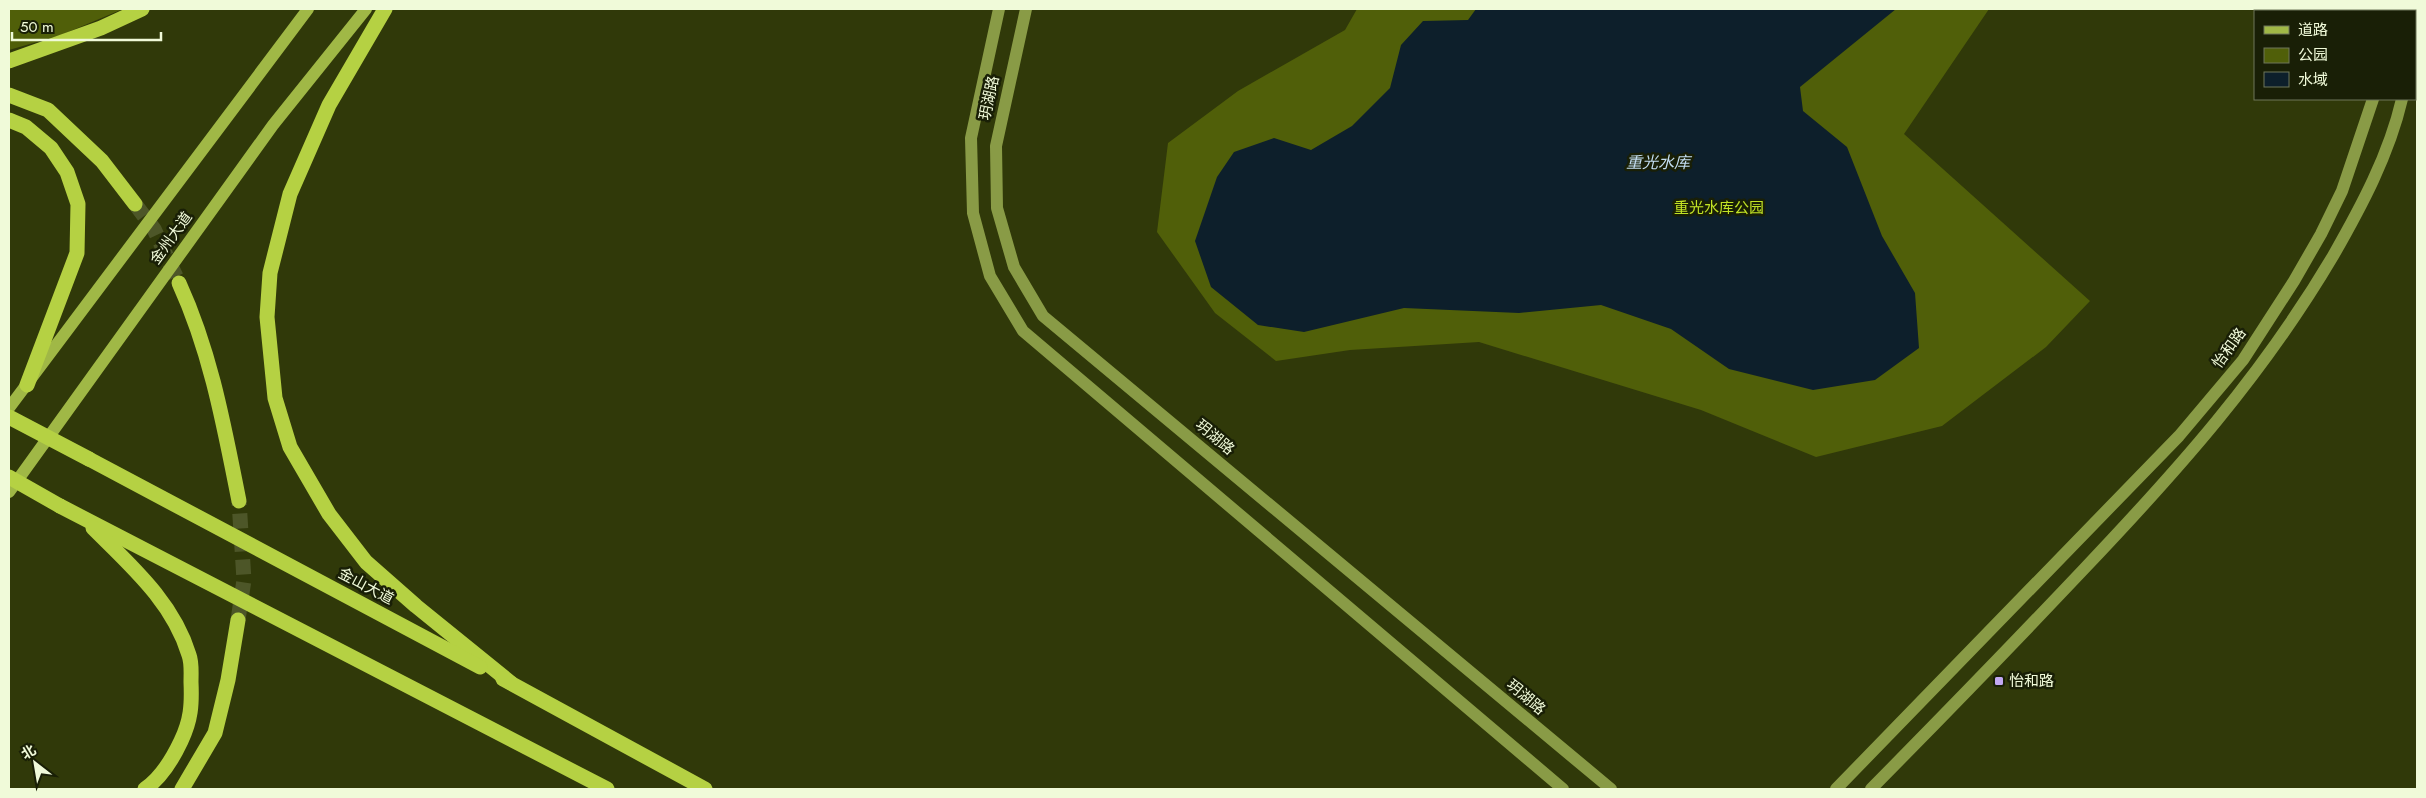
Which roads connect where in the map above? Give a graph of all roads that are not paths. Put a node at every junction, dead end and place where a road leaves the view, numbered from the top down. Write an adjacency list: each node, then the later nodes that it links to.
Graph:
1 (142, 9): 7 (highway)
2 (308, 9): 14 (main road, 金州大道)
3 (366, 9): 18 (main road, 金州大道)
4 (385, 9): 22 (highway)
5 (999, 9): 27 (main road, 玥湖路)
6 (1026, 9): 28 (main road, 玥湖路)
7 (9, 61)
8 (9, 95): 12 (highway)
9 (2373, 100): 29 (main road, 怡和路)
10 (2402, 100): 30 (main road)
11 (9, 120): 14 (highway)
12 (135, 204)
13 (179, 283): 19 (highway)
14 (27, 385): 15 (main road, 金州大道)
15 (9, 408)
16 (9, 417): 22 (highway, 金山大道, bridge)
17 (9, 477): 20 (highway, bridge)
18 (9, 492)
19 (239, 501)
20 (81, 517): 23 (highway); 25 (highway)
21 (238, 620): 24 (highway)
22 (510, 683): 26 (highway, 金山大道)
23 (145, 789)
24 (182, 789)
25 (607, 789)
26 (705, 789)
27 (1563, 789)
28 (1611, 789)
29 (1836, 789)
30 (1871, 789)

